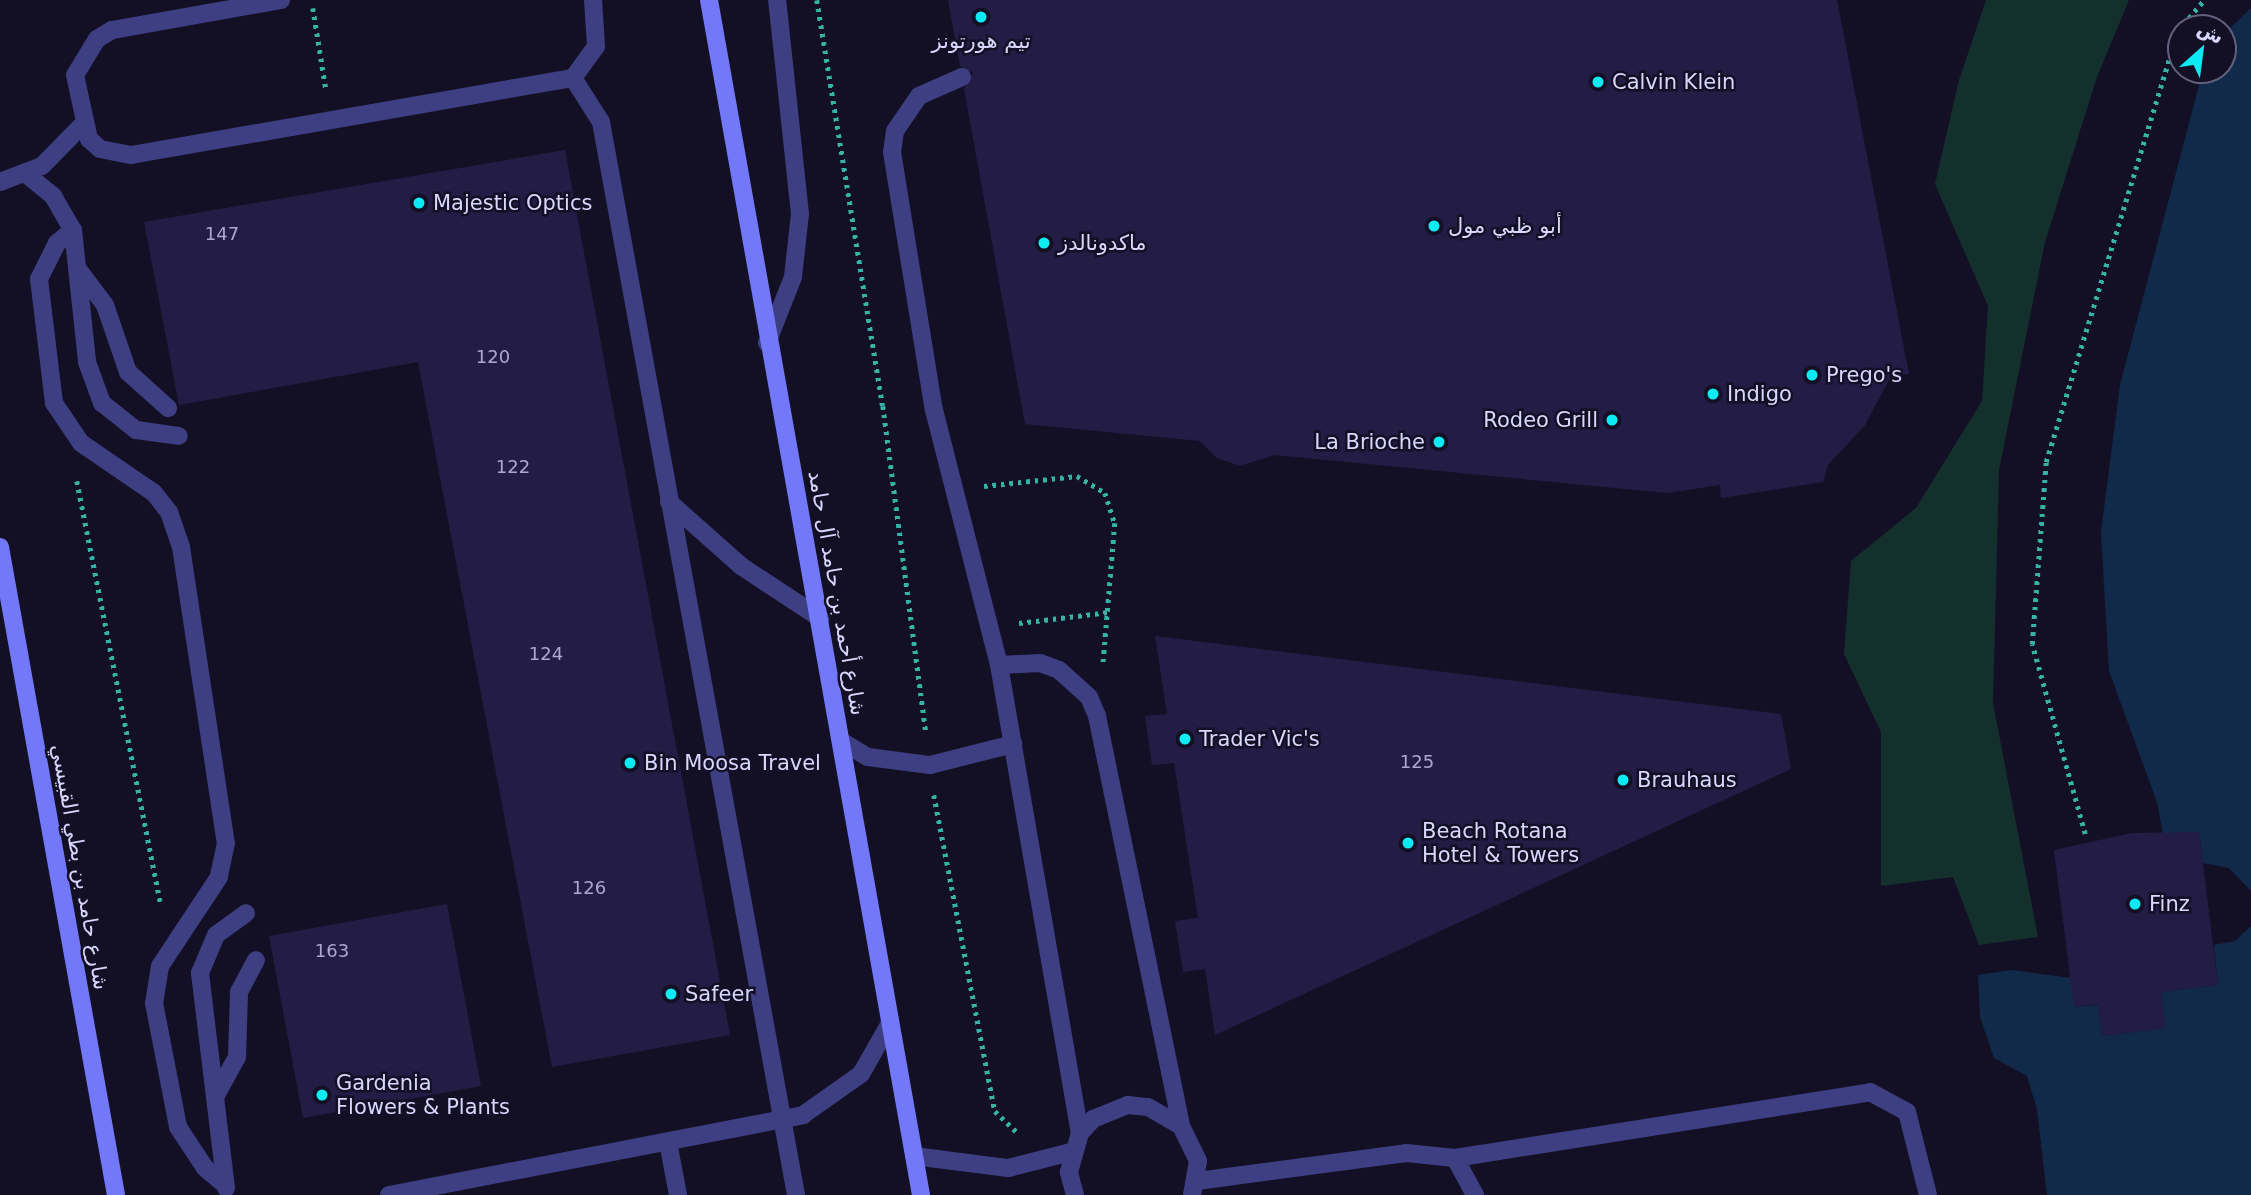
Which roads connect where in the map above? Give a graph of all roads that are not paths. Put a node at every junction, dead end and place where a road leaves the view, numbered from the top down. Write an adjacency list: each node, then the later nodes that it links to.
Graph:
1 (281, 0): 7 (lane)
2 (593, 0): 6 (lane)
3 (709, 0): 12 (main road, شارع أحمد بن حامد آل حامد)
4 (777, 0): 12 (lane)
5 (962, 77): 18 (lane)
6 (573, 78): 7 (lane); 15 (lane)
7 (82, 125): 8 (lane)
8 (26, 174): 9 (lane); 10 (lane)
9 (0, 182)
10 (73, 230): 11 (lane); 33 (lane)
11 (77, 268): 13 (lane); 14 (lane)
12 (767, 343): 17 (main road, شارع أحمد بن حامد آل حامد)
13 (168, 408)
14 (179, 436)
15 (669, 502): 17 (lane); 25 (lane)
16 (0, 547): 34 (main road, شارع حامد بن بطي القبيسي)
17 (820, 618): 19 (main road, شارع أحمد بن حامد آل حامد)
18 (999, 665): 20 (lane); 26 (lane)
19 (841, 741): 20 (lane); 23 (main road, شارع أحمد بن حامد آل حامد)
20 (1013, 744): 27 (lane)
21 (246, 913): 24 (lane)
22 (256, 960): 24 (lane)
23 (889, 1025): 25 (lane); 30 (main road, شارع أحمد بن حامد آل حامد)
24 (215, 1097): 33 (lane)
25 (782, 1121): 28 (lane); 37 (lane)
26 (1181, 1126): 27 (lane); 32 (lane)
27 (1080, 1133): 29 (lane)
28 (668, 1142): 35 (lane); 36 (lane)
29 (1071, 1152): 30 (lane); 39 (lane)
30 (914, 1156): 38 (main road, شارع أحمد بن حامد آل حامد)
31 (1455, 1158): 32 (lane); 40 (lane); 41 (lane)
32 (1195, 1188)
33 (227, 1190)
34 (116, 1195)
35 (389, 1195)
36 (678, 1195)
37 (796, 1195)
38 (921, 1195)
39 (1075, 1195)
40 (1475, 1195)
41 (1928, 1195)

